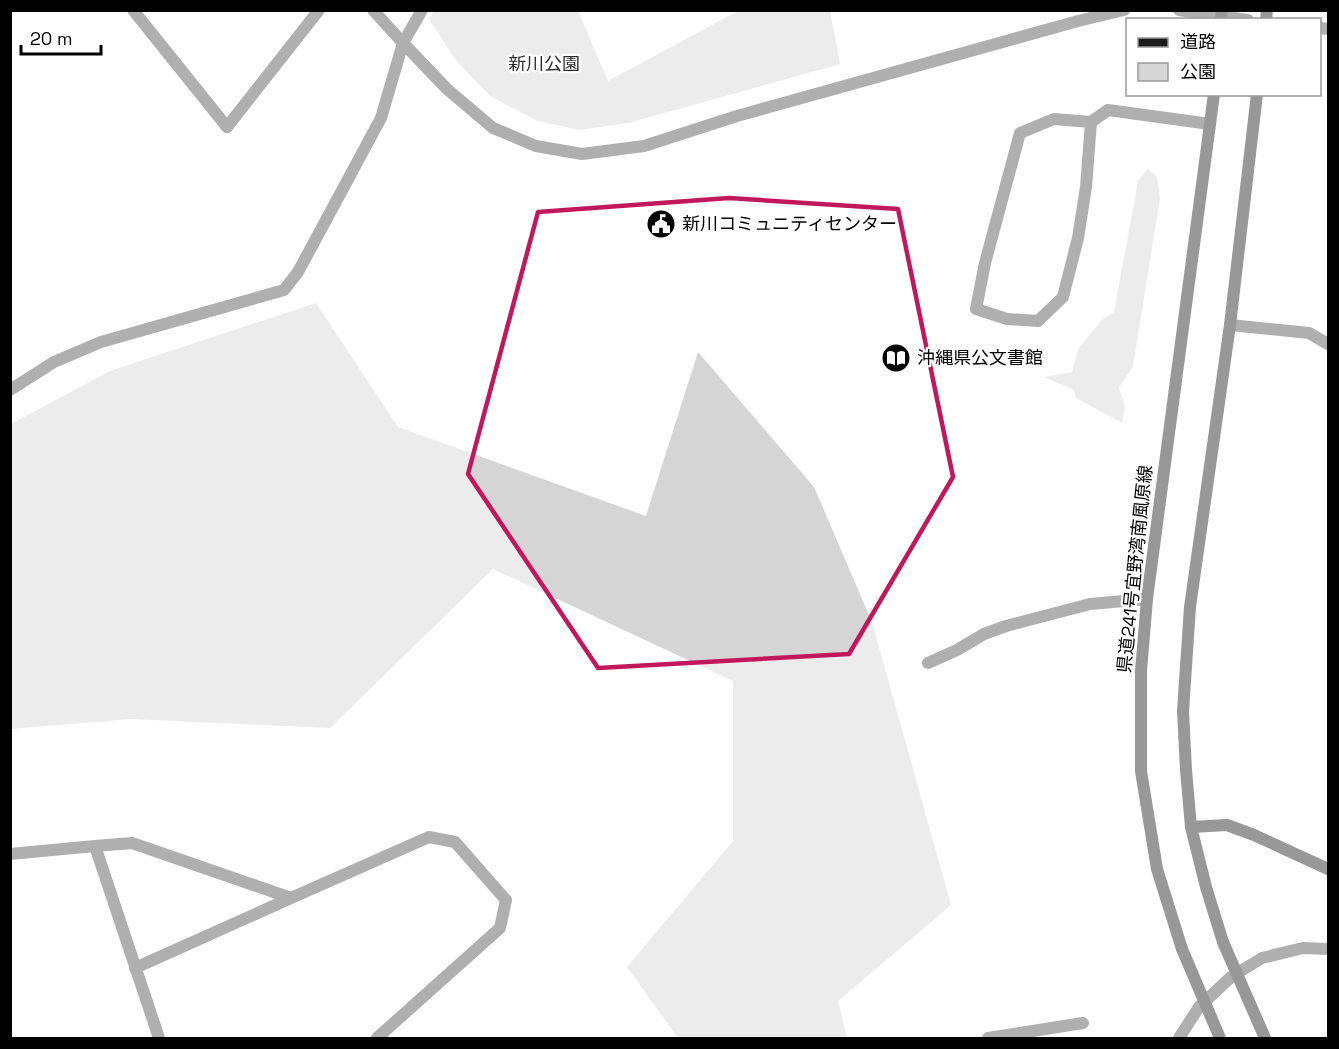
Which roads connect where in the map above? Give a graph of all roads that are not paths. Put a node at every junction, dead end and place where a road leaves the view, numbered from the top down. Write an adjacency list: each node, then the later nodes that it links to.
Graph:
1 (132, 10): 2 (street)
2 (319, 10)
3 (373, 10): 9 (street)
4 (422, 10): 9 (street)
5 (1124, 10): 9 (street)
6 (1179, 10): 7 (street)
7 (1221, 15): 8 (street)
8 (1237, 18)
9 (403, 43): 16 (street)
10 (1214, 96): 13 (main road, 県道241号宜野湾南風原線)
11 (1257, 96): 14 (main road)
12 (1091, 122): 12 (street); 13 (street)
13 (1210, 124): 17 (main road, 県道241号宜野湾南風原線)
14 (1230, 325): 15 (street); 19 (main road)
15 (1329, 345)
16 (10, 390)
17 (1147, 599): 18 (street); 31 (main road, 県道241号宜野湾南風原線, bridge)
18 (928, 663)
19 (1191, 827): 22 (main road); 32 (main road, bridge)
20 (95, 846): 21 (street); 23 (street); 25 (street)
21 (10, 854)
22 (1329, 868)
23 (291, 898): 25 (street); 28 (street)
24 (1329, 949): 30 (street)
25 (135, 968): 27 (street)
26 (1083, 1023): 29 (street)
27 (159, 1038)
28 (377, 1038)
29 (988, 1038)
30 (1179, 1038)
31 (1220, 1038)
32 (1265, 1038)

